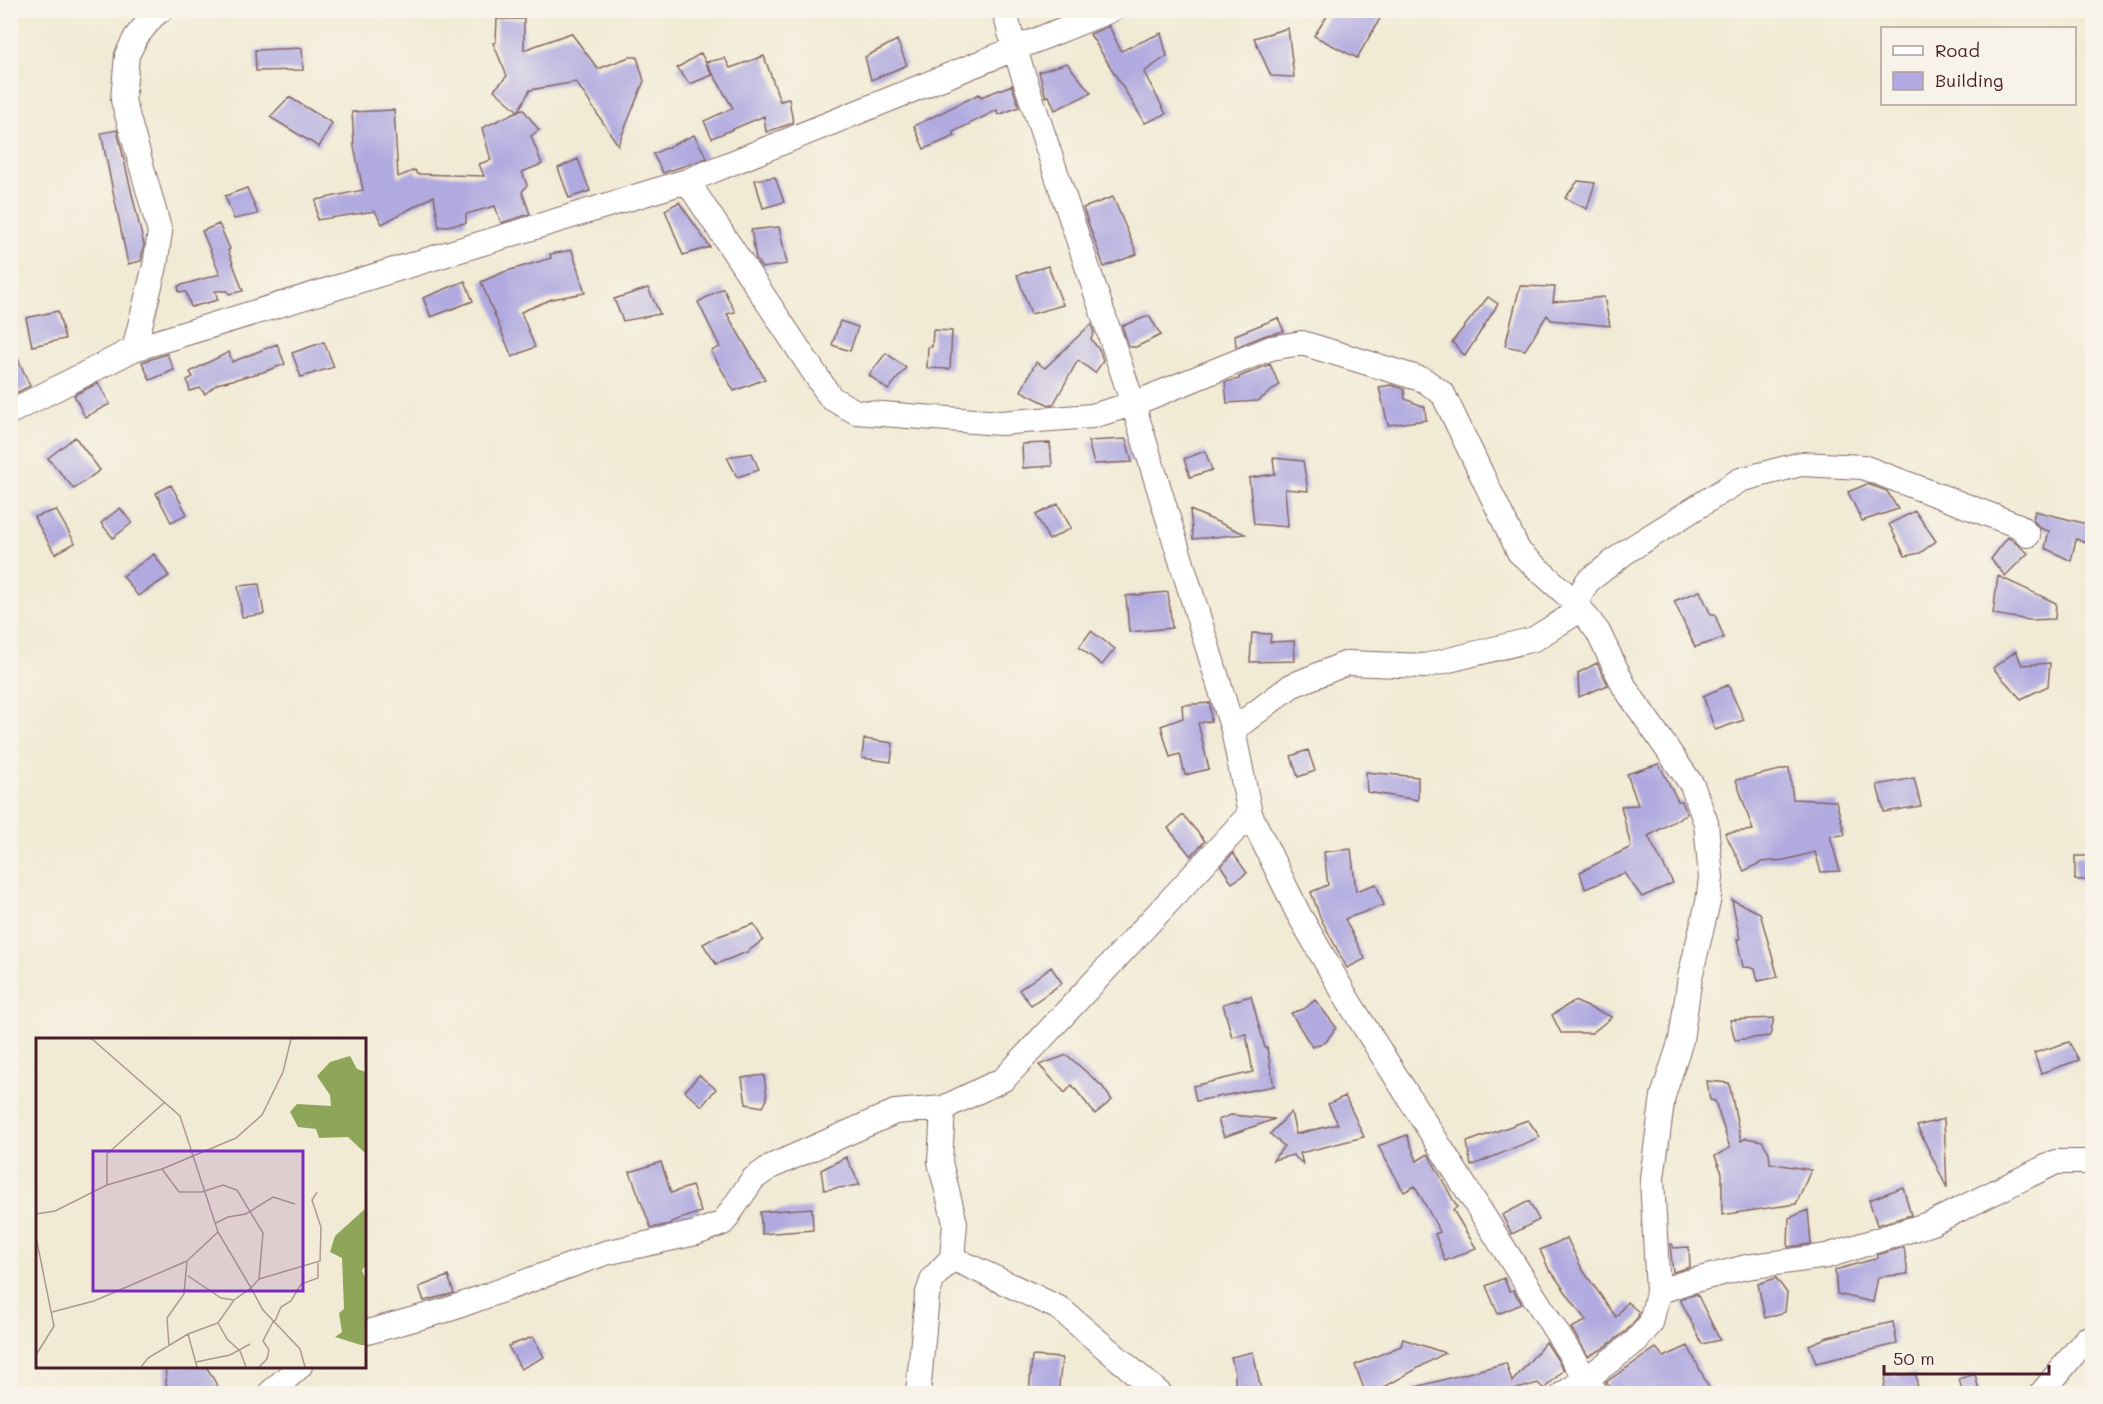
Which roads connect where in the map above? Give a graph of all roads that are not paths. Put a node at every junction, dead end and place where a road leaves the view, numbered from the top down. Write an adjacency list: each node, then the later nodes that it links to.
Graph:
1 (161, 10): 6 (street)
2 (1004, 10): 4 (street)
3 (1111, 10): 4 (street)
4 (1015, 50): 5 (street); 7 (street)
5 (687, 181): 6 (street); 7 (street)
6 (134, 349): 8 (street)
7 (1133, 404): 10 (street); 11 (street)
8 (10, 412)
9 (2028, 535): 10 (street)
10 (1576, 603): 11 (street); 16 (street)
11 (1233, 730): 12 (street)
12 (1250, 814): 13 (street); 20 (street)
13 (943, 1108): 15 (street); 17 (street)
14 (2092, 1162): 16 (street)
15 (952, 1258): 22 (street); 23 (street)
16 (1658, 1292): 20 (street)
17 (366, 1332)
18 (2092, 1338): 25 (street)
19 (298, 1368): 21 (street)
20 (1591, 1386): 24 (street)
21 (269, 1394)
22 (918, 1394)
23 (1160, 1394)
24 (1563, 1394)
25 (2042, 1394)

